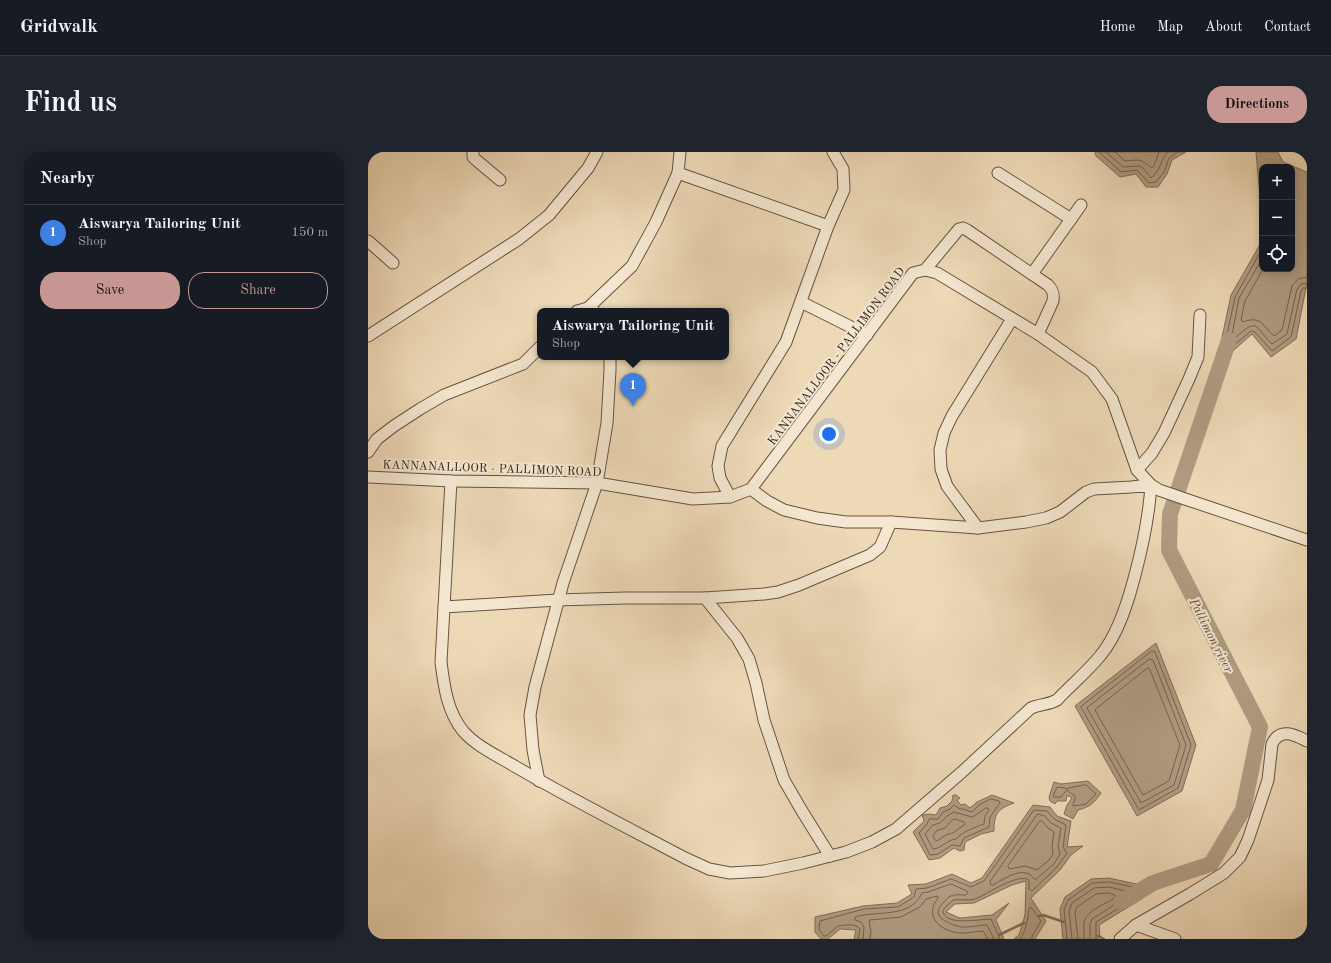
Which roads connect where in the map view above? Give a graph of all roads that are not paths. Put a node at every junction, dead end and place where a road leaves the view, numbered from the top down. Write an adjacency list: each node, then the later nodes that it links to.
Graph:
1 (474, 152): 7 (street)
2 (597, 152): 21 (street)
3 (680, 152): 5 (street)
4 (833, 152): 10 (street)
5 (678, 173): 10 (street); 16 (street)
6 (998, 173): 9 (street)
7 (500, 180)
8 (1081, 204): 9 (street)
9 (1071, 219): 14 (street)
10 (828, 226): 15 (street)
11 (368, 241): 12 (street)
12 (393, 263)
13 (925, 270): 14 (street); 18 (street, KANNANALLOOR - PALLIMON ROAD); 19 (street, KANNANALLOOR - PALLIMON ROAD)
14 (1032, 274): 20 (street)
15 (801, 302): 19 (street); 31 (street)
16 (593, 308)
17 (1200, 314): 25 (street)
18 (1012, 319): 20 (street, KANNANALLOOR - PALLIMON ROAD); 33 (street)
19 (867, 334): 30 (street, KANNANALLOOR - PALLIMON ROAD)
20 (1038, 334): 25 (street, KANNANALLOOR - PALLIMON ROAD)
21 (368, 336)
22 (537, 350): 24 (street)
23 (610, 360): 28 (street)
24 (368, 452)
25 (1137, 470): 29 (street, KANNANALLOOR - PALLIMON ROAD)
26 (368, 477): 27 (street, KANNANALLOOR - PALLIMON ROAD)
27 (451, 481): 28 (street, KANNANALLOOR - PALLIMON ROAD); 37 (street)
28 (597, 483): 31 (street, KANNANALLOOR - PALLIMON ROAD); 36 (street)
29 (1155, 487): 33 (street); 34 (street, KANNANALLOOR - PALLIMON ROAD); 40 (street)
30 (751, 489): 31 (street, KANNANALLOOR - PALLIMON ROAD); 32 (street)
31 (730, 497)
32 (891, 522): 33 (street); 35 (street)
33 (978, 528)
34 (1307, 540)
35 (705, 598): 36 (street); 40 (street)
36 (558, 600): 37 (street); 39 (street)
37 (444, 607): 39 (street)
38 (1307, 741): 41 (street)
39 (539, 780): 40 (street)
40 (830, 856)
41 (1136, 925): 42 (street); 43 (street)
42 (1120, 939)
43 (1176, 939)

